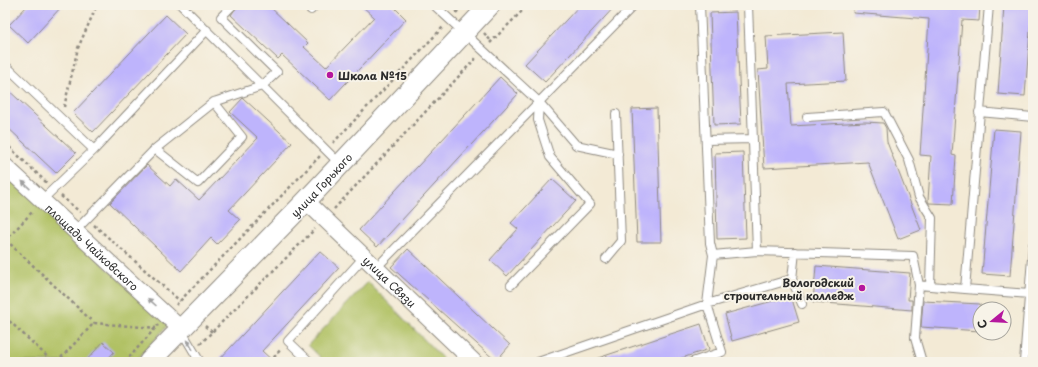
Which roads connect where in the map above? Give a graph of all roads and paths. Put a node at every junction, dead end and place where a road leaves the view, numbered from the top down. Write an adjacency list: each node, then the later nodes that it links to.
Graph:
1 (97, 5): 26 (path)
2 (181, 5): 15 (lane)
3 (233, 5): 19 (lane)
4 (306, 5): 5 (lane)
5 (315, 5)
6 (434, 5): 14 (lane)
7 (463, 5): 14 (path)
8 (490, 5): 16 (street, улица Горького)
9 (528, 5): 17 (path)
10 (634, 5): 21 (lane)
11 (700, 5): 28 (lane)
12 (748, 5): 27 (lane)
13 (989, 5): 22 (lane)
14 (449, 20): 16 (lane); 31 (path)
15 (207, 30): 19 (lane); 30 (lane)
16 (464, 33): 17 (lane); 33 (street, улица Горького)
17 (483, 51): 21 (lane); 37 (path)
18 (5, 65): 26 (lane)
19 (262, 86): 20 (lane); 31 (lane)
20 (214, 102): 29 (lane); 29 (lane)
21 (539, 102): 32 (lane); 45 (lane); 47 (lane)
22 (979, 112): 25 (lane); 50 (lane)
23 (616, 114): 32 (lane)
24 (807, 117): 49 (lane)
25 (1033, 117)
26 (60, 119): 30 (lane)
27 (753, 139): 28 (lane); 41 (lane)
28 (706, 140): 43 (lane)
29 (155, 149): 38 (lane)
30 (94, 150): 35 (lane)
31 (326, 151): 33 (lane); 55 (path)
32 (618, 154): 44 (lane)
33 (340, 164): 36 (street, улица Горького)
34 (5, 166): 35 (street, площадь Чайковского, one-way to 34)
35 (42, 200): 38 (street, площадь Чайковского); 39 (path)
36 (306, 201): 37 (street, улица Связи); 55 (street, улица Горького)
37 (325, 219): 45 (street, улица Связи); 59 (path)
38 (74, 231): 55 (street, площадь Чайковского, one-way to 38)
39 (6, 240): 56 (path)
40 (1033, 245): 51 (lane)
41 (757, 251): 42 (lane); 43 (lane)
42 (795, 252): 46 (lane); 48 (lane)
43 (713, 255): 52 (lane)
44 (606, 259)
45 (370, 263): 58 (lane); 67 (street, улица Связи)
46 (792, 280): 52 (lane); 53 (lane)
47 (511, 285)
48 (919, 285): 49 (lane); 70 (lane)
49 (930, 286): 50 (lane)
50 (965, 289): 51 (lane)
51 (1029, 294): 71 (lane)
52 (708, 304): 68 (lane); 69 (lane)
53 (802, 304)
54 (5, 317): 60 (path)
55 (174, 322): 57 (path); 59 (lane, one-way to 55); 63 (street, улица Горького)
56 (94, 323): 57 (path); 61 (path)
57 (156, 328): 62 (path)
58 (288, 341): 65 (path); 66 (lane)
59 (193, 352): 64 (lane)
60 (53, 362)
61 (57, 362)
62 (125, 362)
63 (149, 362)
64 (200, 362)
65 (270, 362)
66 (310, 362)
67 (474, 362)
68 (538, 362)
69 (692, 362)
70 (922, 362)
71 (1024, 362)

